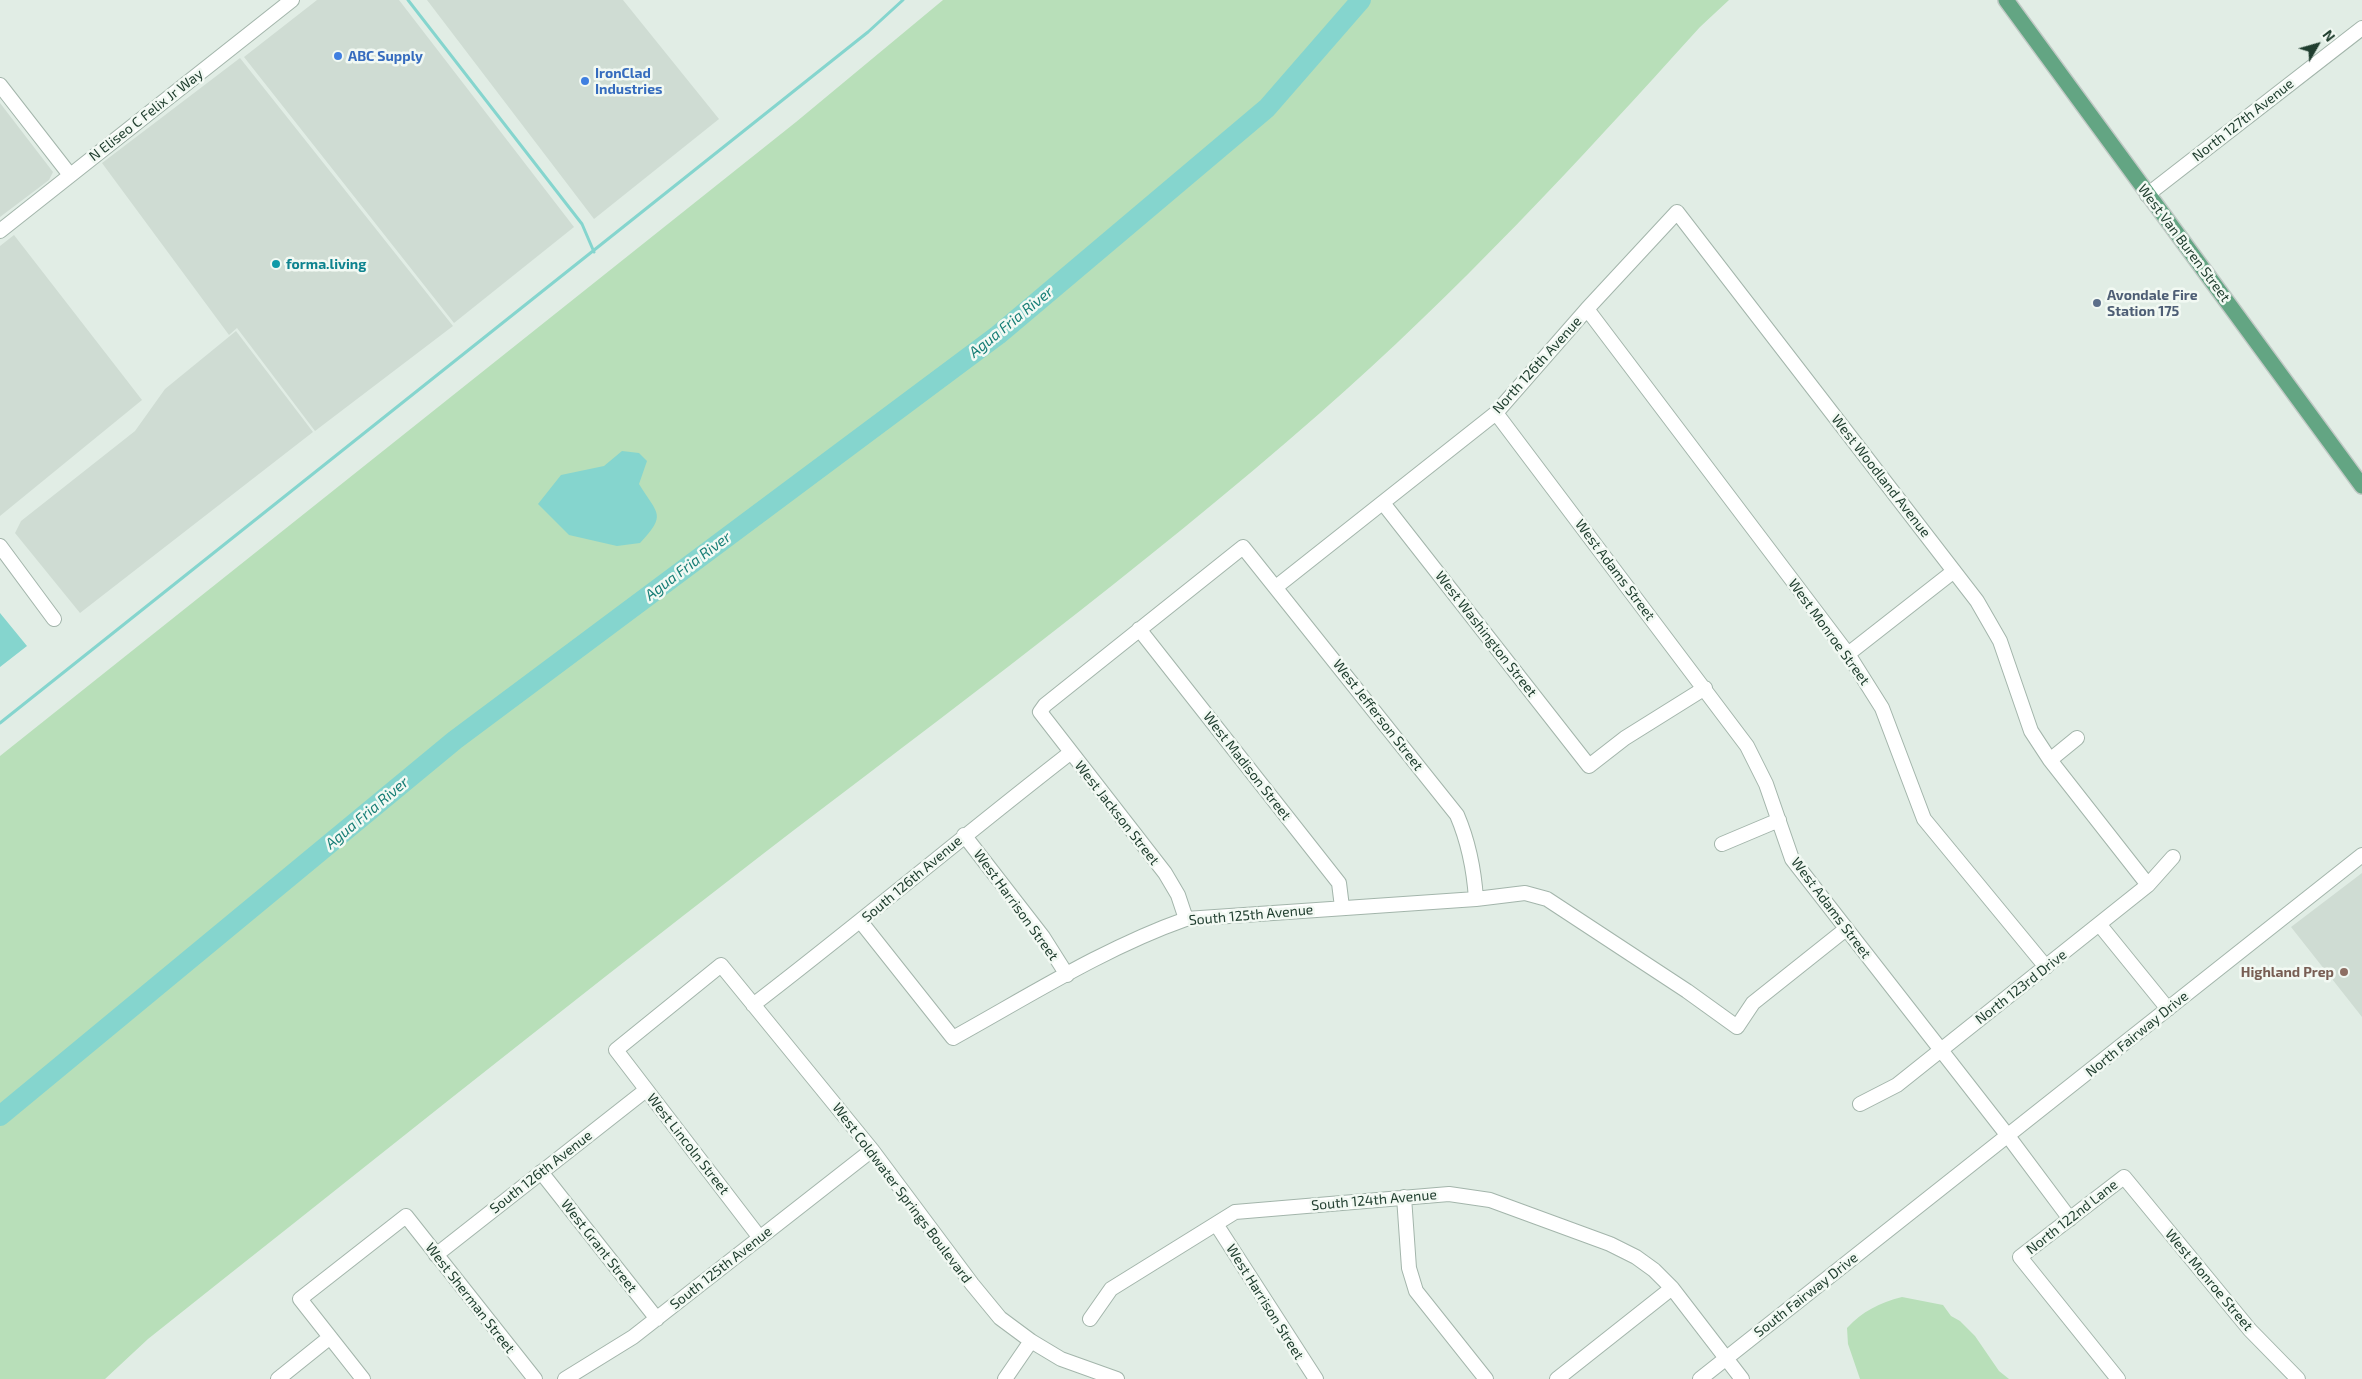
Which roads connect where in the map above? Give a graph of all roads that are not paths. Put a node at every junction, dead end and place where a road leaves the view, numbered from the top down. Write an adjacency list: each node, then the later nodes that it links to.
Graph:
1 (292, 0): 5 (street, N Eliseo C Felix Jr Way)
2 (2006, 0): 6 (main road, West Van Buren Street)
3 (2362, 28): 6 (street, North 127th Avenue)
4 (0, 85): 5 (street)
5 (70, 175): 8 (street, N Eliseo C Felix Jr Way)
6 (2147, 195): 11 (main road, West Van Buren Street)
7 (1677, 212): 9 (street, North 126th Avenue); 14 (street, West Woodland Avenue)
8 (0, 231)
9 (1587, 309): 10 (street, North 126th Avenue); 18 (street, West Monroe Street)
10 (1496, 413): 12 (street, North 126th Avenue); 19 (street, West Adams Street)
11 (2362, 486)
12 (1383, 503): 15 (street); 19 (street, West Washington Street)
13 (0, 546): 16 (street)
14 (1954, 571): 18 (street); 22 (street, West Woodland Avenue)
15 (1276, 587): 17 (street, West Jefferson Street); 29 (street, West Jefferson Street)
16 (54, 619)
17 (1139, 629): 21 (street, West Jackson Street); 30 (street, West Madison Street)
18 (1848, 654): 35 (street, West Monroe Street)
19 (1705, 688): 23 (street, West Adams Street)
20 (2077, 738): 22 (street)
21 (1070, 753): 24 (street, South 126th Avenue); 31 (street, West Jackson Street)
22 (2050, 760): 28 (street, West Woodland Avenue)
23 (1779, 820): 25 (street); 34 (street, West Adams Street)
24 (964, 835): 32 (street, South 126th Avenue); 36 (street, West Harrison Street)
25 (1722, 844)
26 (2362, 855): 38 (street, North Fairway Drive)
27 (2173, 857): 28 (street, North 123rd Drive)
28 (2148, 885): 33 (street, North 123rd Drive)
29 (1476, 899): 30 (street, South 125th Avenue); 34 (street, South 125th Avenue)
30 (1342, 908): 31 (street, South 125th Avenue)
31 (1186, 919): 36 (street, South 125th Avenue)
32 (861, 922): 36 (street, South 125th Avenue); 37 (street, South 126th Avenue)
33 (2100, 924): 35 (street, North 123rd Drive); 38 (street)
34 (1846, 930): 40 (street, West Adams Street)
35 (2046, 967): 40 (street, North 123rd Drive)
36 (1066, 975)
37 (753, 1005): 39 (street, West Coldwater Springs Boulevard); 44 (street, West Coldwater Springs Boulevard)
38 (2168, 1009): 43 (street, North Fairway Drive)
39 (616, 1050): 41 (street, West Lincoln Street)
40 (1940, 1051): 42 (street, North 123rd Drive); 43 (street, West Adams Street)
41 (646, 1090): 45 (street, South 126th Avenue); 51 (street, West Lincoln Street)
42 (1860, 1104)
43 (2008, 1136): 48 (street, North Fairway Drive); 49 (street, West Adams Street)
44 (872, 1150): 51 (street, South 125th Avenue); 57 (street, West Coldwater Springs Boulevard)
45 (541, 1172): 52 (street, South 126th Avenue); 54 (street, West Grant Street)
46 (2124, 1177): 49 (street, North 122nd Lane); 71 (street, West Monroe Street)
47 (1404, 1196): 50 (street, South 124th Avenue); 53 (street, South 124th Avenue); 66 (street)
48 (1911, 1212): 58 (street, South Fairway Drive)
49 (2070, 1219): 70 (street, North 122nd Lane)
50 (1216, 1224): 55 (street, South 124th Avenue); 65 (street, West Harrison Street)
51 (760, 1238): 54 (street, South 125th Avenue)
52 (436, 1255): 56 (street, West Sherman Street); 61 (street, West Sherman Street)
53 (1672, 1288): 58 (street); 67 (street)
54 (657, 1319): 62 (street, South 125th Avenue)
55 (1090, 1319)
56 (329, 1338): 59 (street); 60 (street)
57 (1031, 1341): 63 (street); 64 (street, West Coldwater Springs Boulevard)
58 (1726, 1358): 68 (street, South Fairway Drive); 69 (street)
59 (278, 1379)
60 (363, 1379)
61 (535, 1379)
62 (565, 1379)
63 (1005, 1379)
64 (1117, 1379)
65 (1316, 1379)
66 (1486, 1379)
67 (1557, 1379)
68 (1700, 1379)
69 (1742, 1379)
70 (2118, 1379)
71 (2298, 1379)

